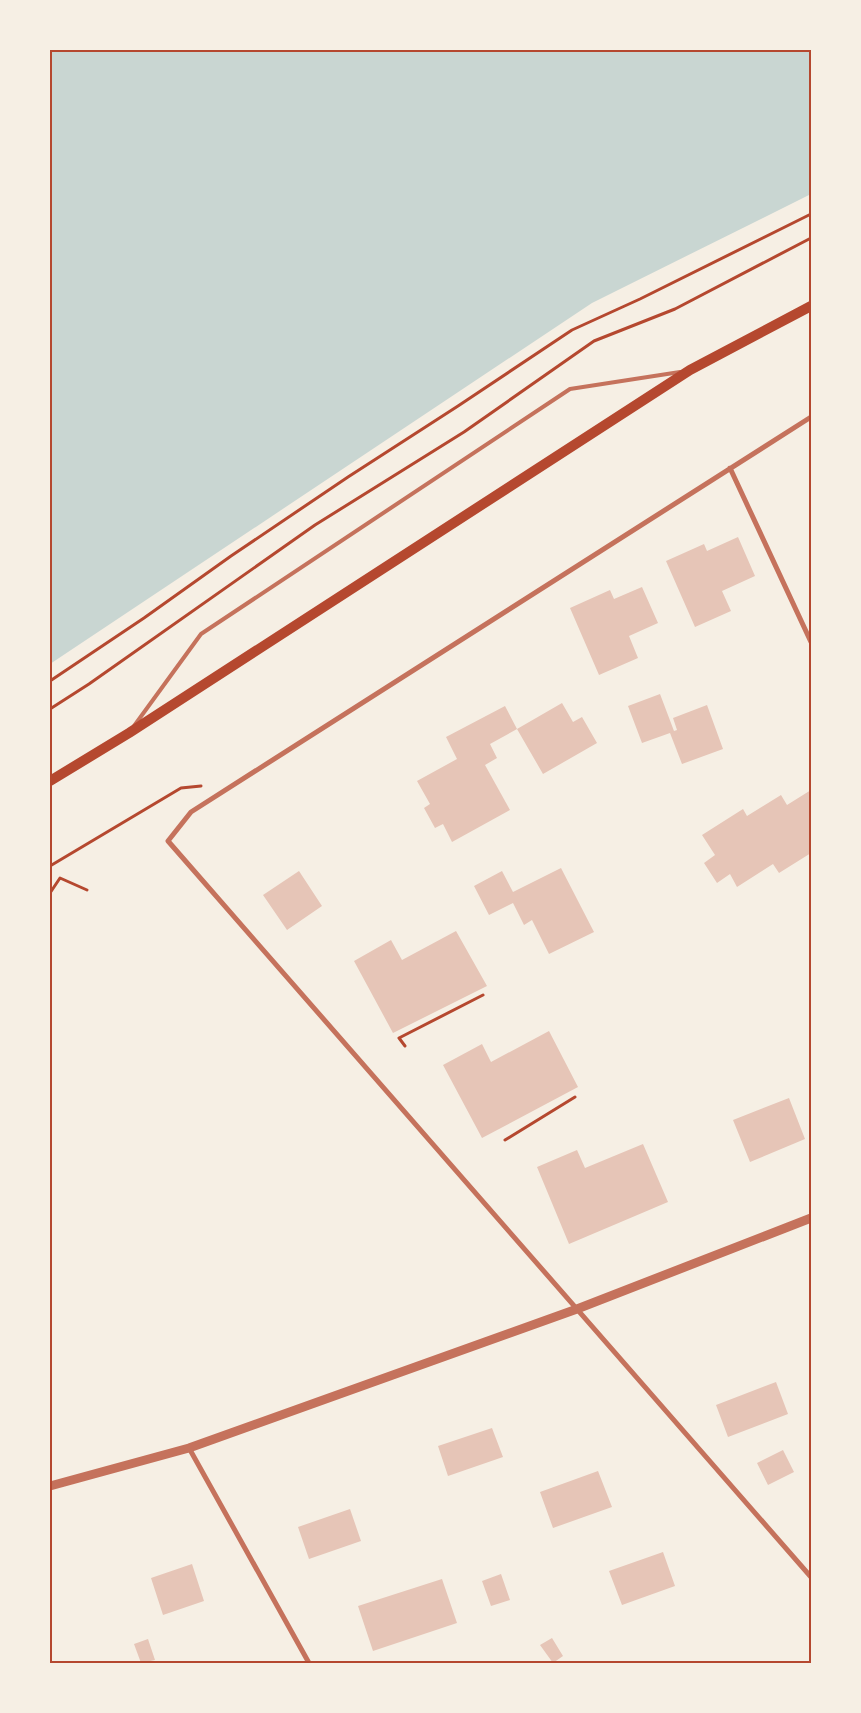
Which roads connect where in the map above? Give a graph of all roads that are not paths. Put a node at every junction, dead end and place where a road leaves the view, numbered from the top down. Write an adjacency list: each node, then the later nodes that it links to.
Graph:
1 (811, 306): 2 (main road)
2 (690, 370): 6 (main road); 6 (lane)
3 (811, 417): 4 (street)
4 (730, 468): 5 (street); 9 (street)
5 (811, 642)
6 (129, 734): 7 (main road)
7 (50, 781)
8 (811, 1218): 9 (street)
9 (577, 1309): 10 (street); 12 (street)
10 (189, 1448): 11 (street); 13 (street)
11 (50, 1486)
12 (811, 1577)
13 (309, 1663)

